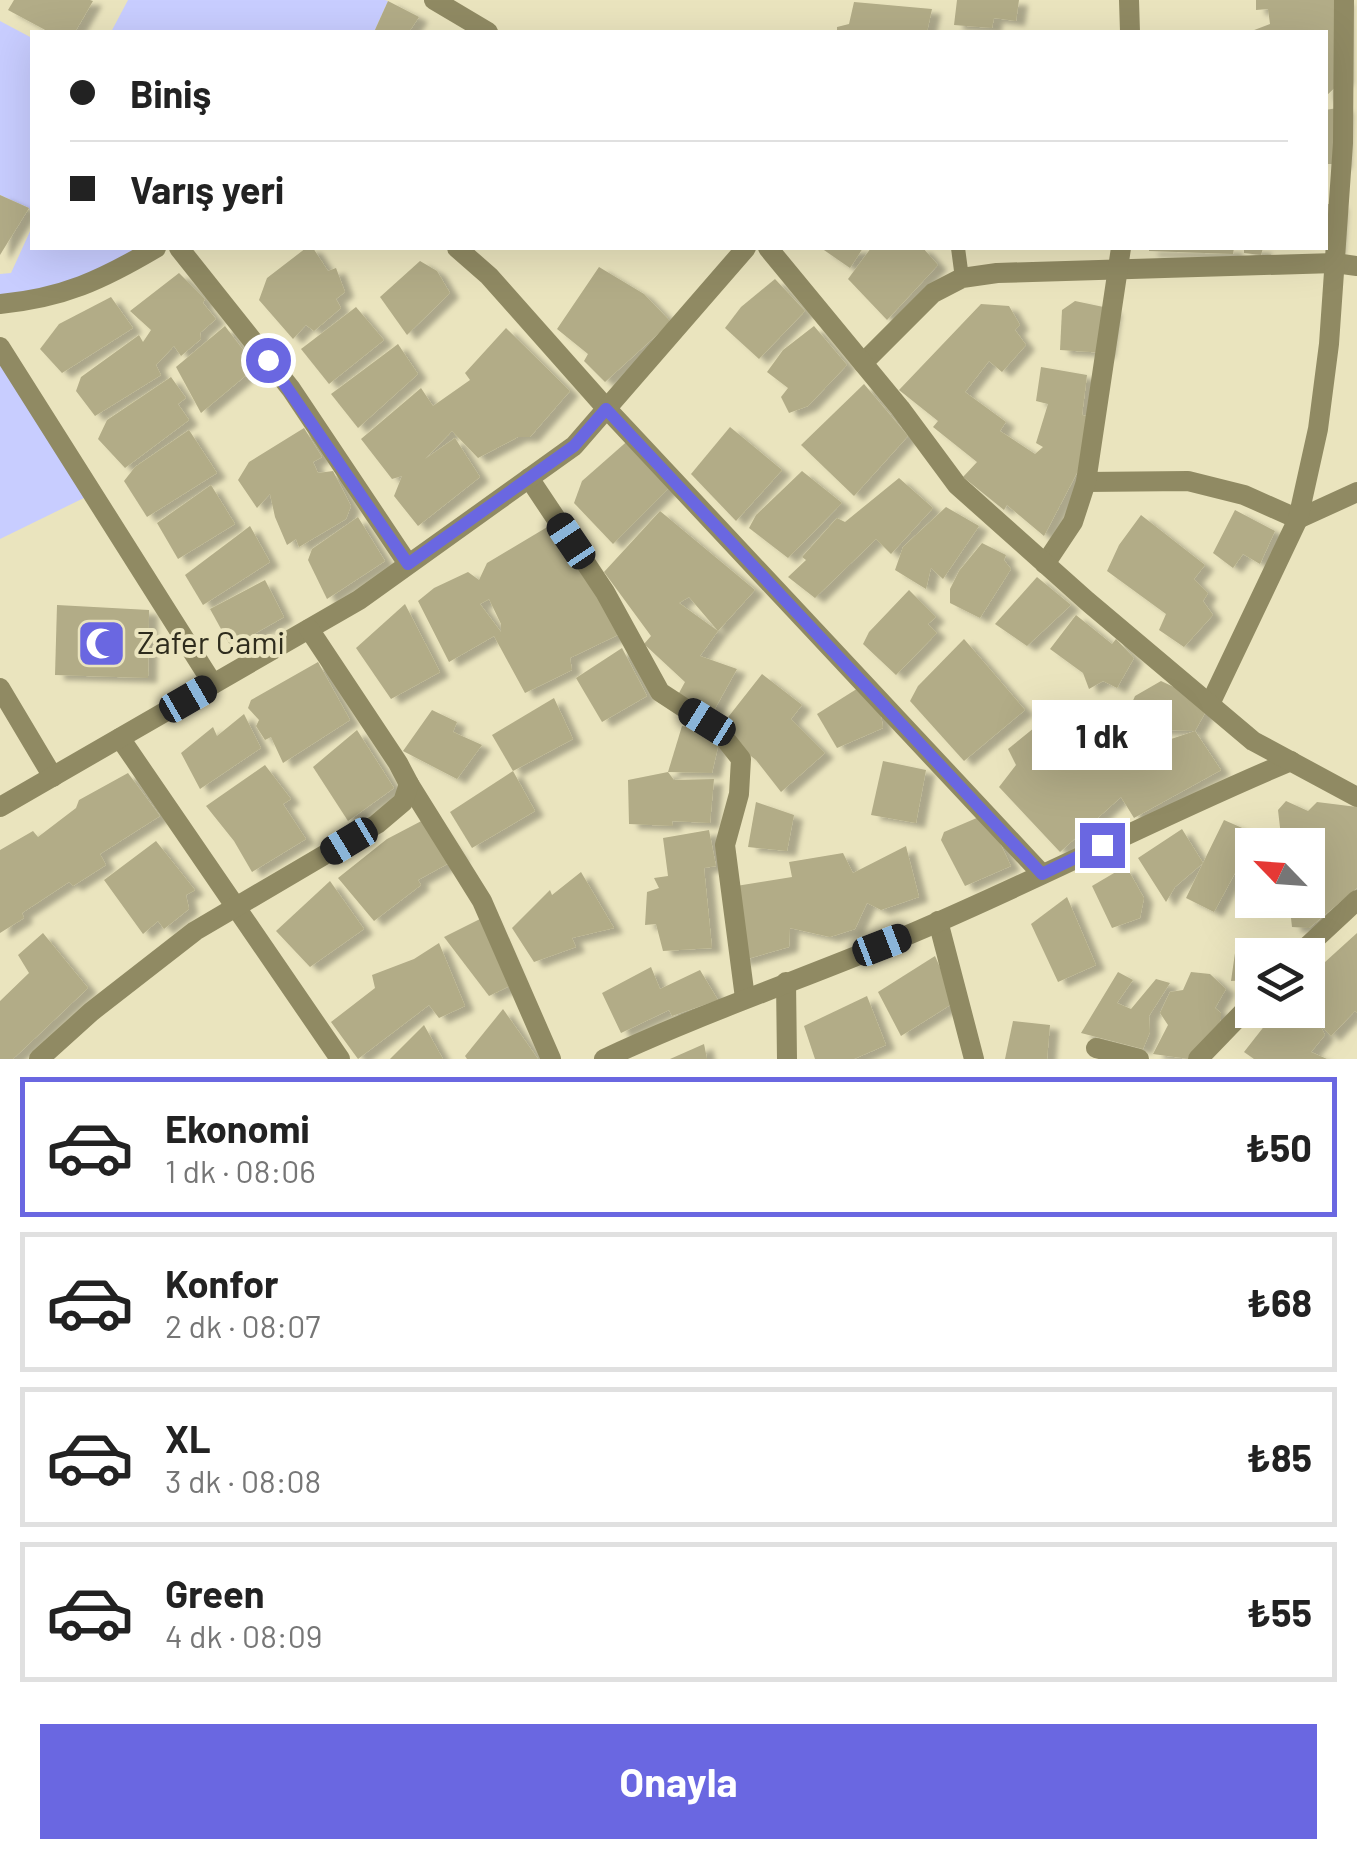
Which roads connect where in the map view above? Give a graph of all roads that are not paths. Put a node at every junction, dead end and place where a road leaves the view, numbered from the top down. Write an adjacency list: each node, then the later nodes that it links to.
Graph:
1 (1129, 0): 5 (street)
2 (1344, 0): 6 (street)
3 (444, 2): 4 (street)
4 (484, 30)
5 (1130, 30)
6 (1350, 67): 14 (street)
7 (153, 250): 18 (street)
8 (181, 250): 26 (street)
9 (460, 250): 21 (street)
10 (744, 250): 21 (street)
11 (770, 250): 20 (street)
12 (958, 250): 17 (lane)
13 (1121, 250): 16 (street)
14 (1335, 264): 15 (street); 16 (street); 25 (street)
15 (1357, 266)
16 (1119, 270): 17 (street); 23 (street)
17 (962, 278): 20 (street)
18 (0, 304)
19 (0, 347): 29 (street)
20 (863, 363): 27 (street)
21 (606, 409): 22 (street); 38 (street)
22 (529, 478): 26 (street); 44 (street)
23 (1086, 482): 25 (street); 27 (street)
24 (1357, 492): 25 (street)
25 (1298, 519): 31 (street)
26 (408, 564): 28 (street)
27 (1045, 564): 31 (street)
28 (309, 629): 29 (street); 35 (street)
29 (213, 684): 32 (street)
30 (0, 688): 34 (street)
31 (1210, 704): 33 (street)
32 (120, 738): 34 (street); 40 (street)
33 (1291, 762): 36 (street); 38 (street)
34 (53, 776): 37 (street)
35 (409, 784): 40 (street); 49 (street)
36 (1357, 797)
37 (0, 807)
38 (1042, 874): 41 (street)
39 (1357, 900): 42 (street)
40 (237, 909): 47 (street); 48 (street)
41 (938, 921): 43 (street); 52 (street)
42 (1316, 938)
43 (786, 982): 44 (street); 51 (street)
44 (745, 998): 50 (street)
45 (1235, 1020): 54 (street)
46 (1096, 1048): 53 (street)
47 (38, 1059)
48 (340, 1059)
49 (551, 1059)
50 (604, 1059)
51 (787, 1059)
52 (974, 1059)
53 (1138, 1059)
54 (1198, 1059)

